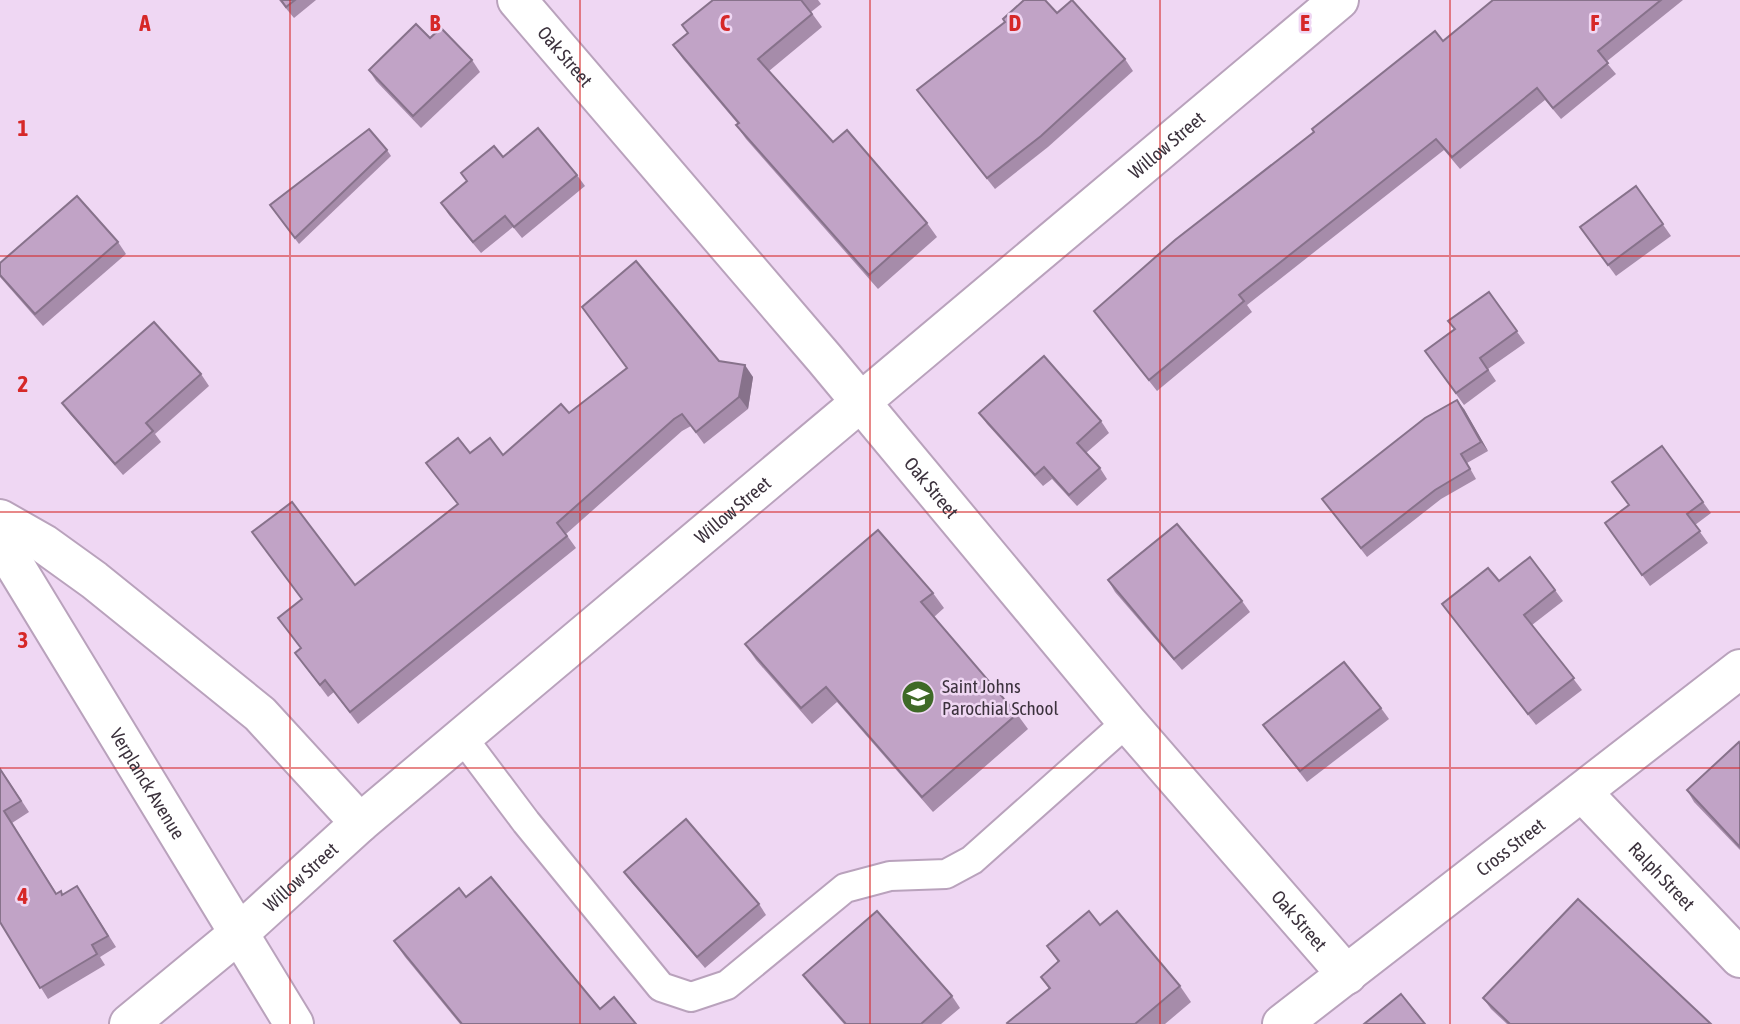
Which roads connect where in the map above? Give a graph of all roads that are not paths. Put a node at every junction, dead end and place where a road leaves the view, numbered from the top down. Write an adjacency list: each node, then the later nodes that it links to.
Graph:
1 (517, 0): 3 (street, Oak Street)
2 (1339, 0): 3 (street, Willow Street)
3 (860, 403): 7 (street, Oak Street); 8 (street, Willow Street)
4 (0, 519): 10 (street)
5 (0, 541): 11 (street, Verplanck Avenue)
6 (1740, 669): 9 (street, Cross Street)
7 (1127, 722): 8 (lane); 13 (street, Oak Street)
8 (462, 737): 10 (street, Willow Street)
9 (1582, 792): 12 (street, Ralph Street); 13 (street, Cross Street)
10 (360, 823): 11 (street, Willow Street)
11 (237, 934): 14 (street, Willow Street); 15 (street, Verplanck Avenue)
12 (1740, 958)
13 (1347, 975): 16 (street, Cross Street)
14 (129, 1024)
15 (294, 1024)
16 (1282, 1024)

